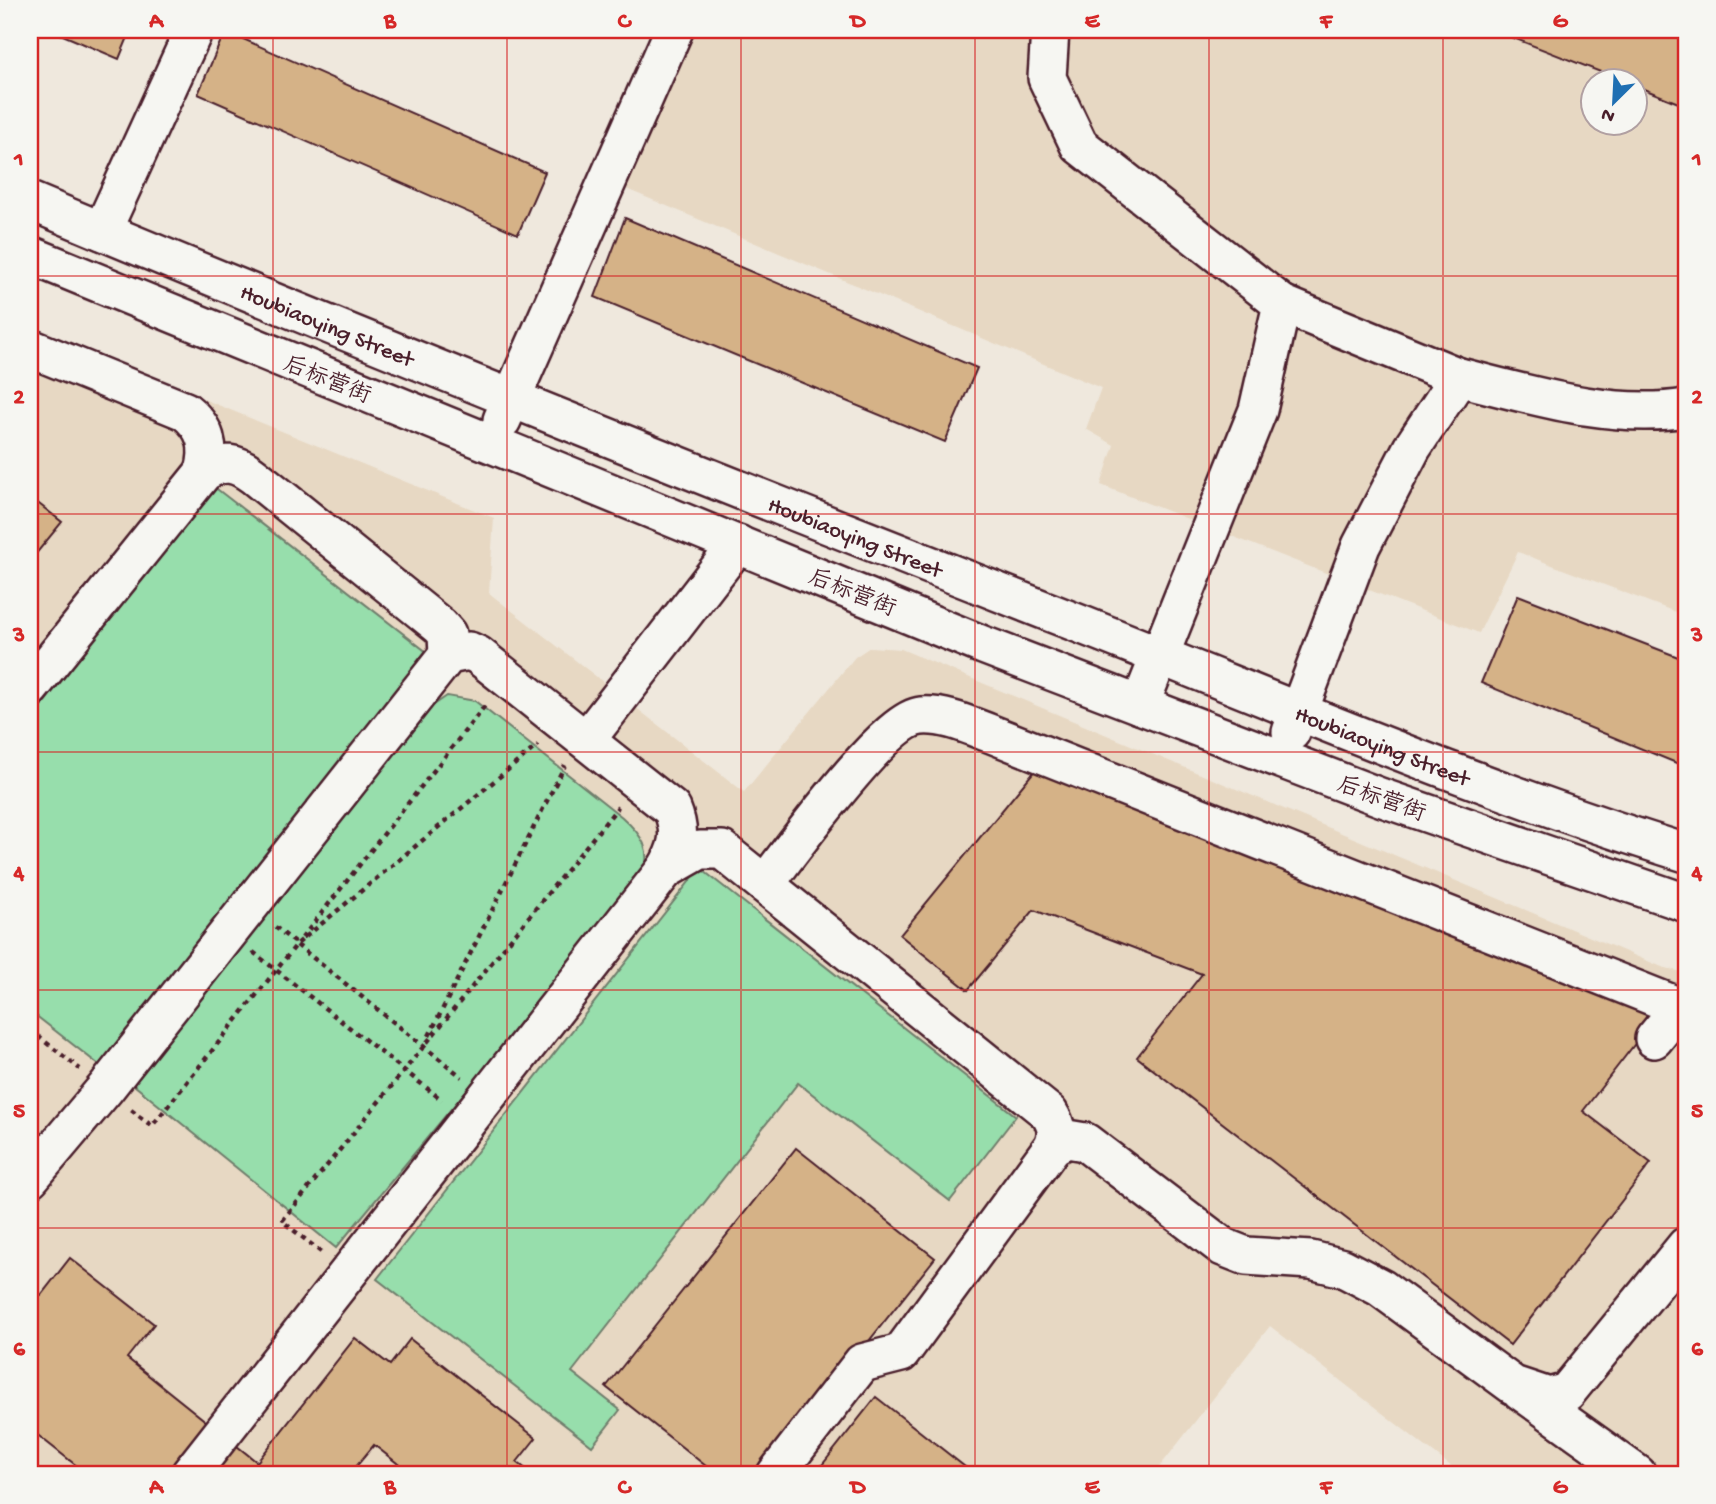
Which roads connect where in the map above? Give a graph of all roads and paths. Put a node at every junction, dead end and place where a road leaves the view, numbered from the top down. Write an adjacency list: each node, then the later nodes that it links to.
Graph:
1 (194, 30): 5 (street)
2 (674, 30): 10 (street)
3 (1050, 30): 7 (street)
4 (30, 201): 5 (street, Houbiaoying Street)
5 (102, 231): 10 (street, Houbiaoying Street)
6 (30, 255): 12 (street, 后标营街)
7 (1282, 304): 9 (street); 18 (street)
8 (30, 348): 14 (street)
9 (1459, 377): 11 (street); 22 (street)
10 (512, 398): 12 (street); 13 (street, Houbiaoying Street)
11 (1686, 408)
12 (492, 444): 15 (street, 后标营街)
13 (682, 467): 15 (street); 18 (street, Houbiaoying Street)
14 (204, 472): 17 (street); 20 (street)
15 (663, 513): 16 (street, 后标营街)
16 (738, 544): 21 (street, 后标营街); 24 (street)
17 (448, 655): 19 (street); 31 (street)
18 (1159, 655): 21 (street); 22 (street, Houbiaoying Street)
19 (508, 678): 24 (street); 32 (path)
20 (30, 688)
21 (1140, 705): 25 (street, 后标营街)
22 (1299, 711): 25 (street); 27 (street, Houbiaoying Street)
23 (541, 742): 32 (path)
24 (577, 751): 26 (street); 34 (path)
25 (1281, 759): 30 (street, 后标营街)
26 (639, 781): 28 (street); 34 (path)
27 (1686, 853)
28 (665, 870): 29 (street); 36 (street)
29 (765, 884): 33 (street); 37 (street)
30 (1686, 904)
31 (229, 932): 35 (path); 38 (street)
32 (296, 944): 34 (path)
33 (1654, 1039)
34 (424, 1046): 35 (path); 36 (path)
35 (404, 1070): 36 (path); 40 (path)
36 (480, 1110): 40 (street)
37 (1053, 1146): 41 (street); 43 (street)
38 (30, 1178)
39 (1686, 1246): 41 (street)
40 (349, 1275): 42 (street)
41 (1513, 1385): 44 (street)
42 (190, 1474)
43 (776, 1474)
44 (1637, 1474)

